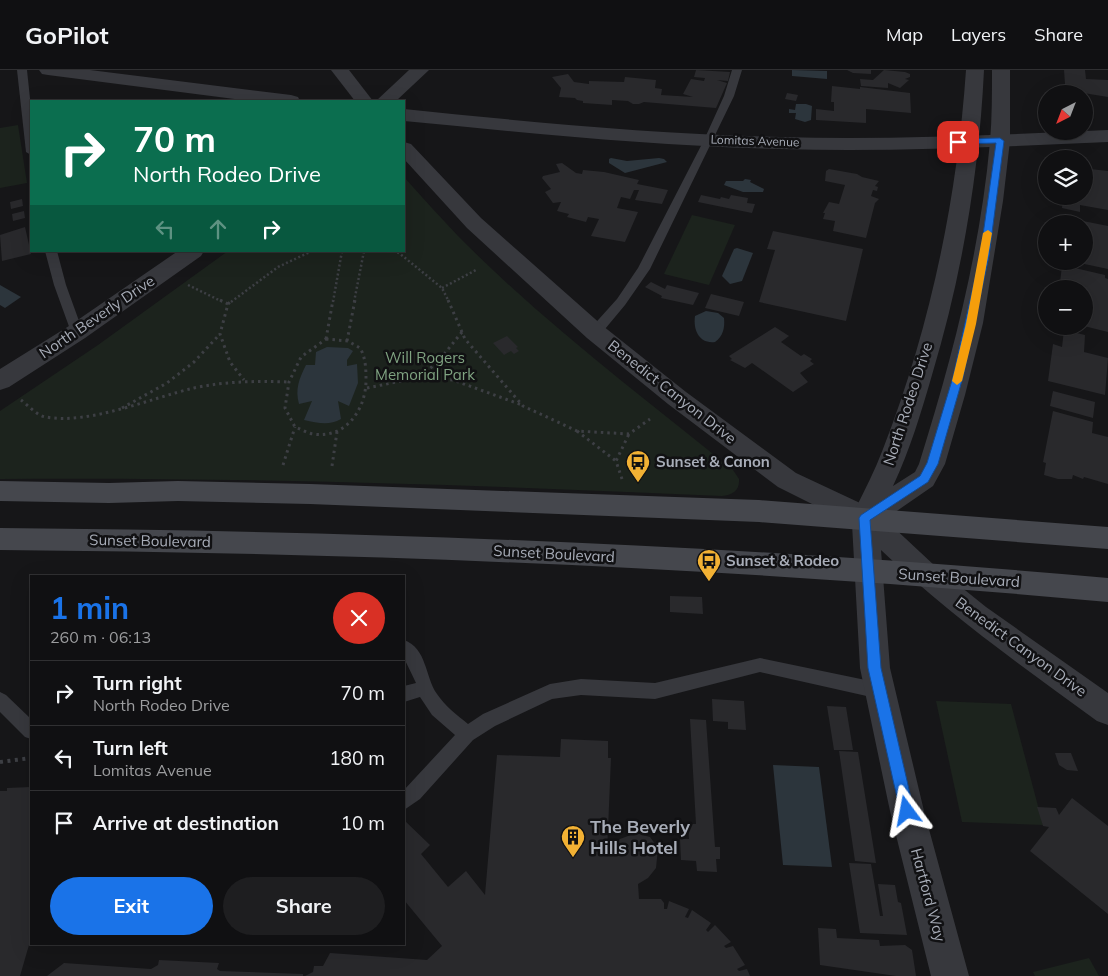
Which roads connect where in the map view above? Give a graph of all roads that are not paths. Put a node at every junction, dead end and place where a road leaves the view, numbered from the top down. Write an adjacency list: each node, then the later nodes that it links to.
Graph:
1 (22, 70): 16 (lane)
2 (57, 70): 8 (street)
3 (340, 70): 9 (street)
4 (420, 70): 10 (street)
5 (737, 70): 13 (lane)
6 (975, 70): 15 (street, North Rodeo Drive)
7 (1001, 70): 14 (street)
8 (284, 100)
9 (363, 100)
10 (386, 100)
11 (405, 115): 13 (street, Lomitas Avenue)
12 (1108, 136): 14 (street, Lomitas Avenue)
13 (710, 140): 15 (street, Lomitas Avenue); 21 (lane)
14 (1000, 141): 15 (street, Lomitas Avenue); 24 (street)
15 (970, 142): 24 (street, North Rodeo Drive)
16 (30, 143)
17 (405, 149): 21 (street, Benedict Canyon Drive)
18 (51, 252): 20 (lane)
19 (192, 252): 20 (street, North Beverly Drive)
20 (77, 332): 22 (street, North Beverly Drive)
21 (595, 332): 24 (street, Benedict Canyon Drive)
22 (0, 382)
23 (0, 491): 24 (main road)
24 (865, 518): 25 (main road); 27 (street, Hartford Way); 28 (street, Benedict Canyon Drive)
25 (1108, 538)
26 (0, 539): 27 (main road, Sunset Boulevard)
27 (867, 571): 28 (main road, Sunset Boulevard); 32 (street, Hartford Way)
28 (926, 574): 29 (main road, Sunset Boulevard); 35 (street, Benedict Canyon Drive)
29 (1108, 590)
30 (405, 648): 31 (lane)
31 (425, 688): 33 (lane); 37 (lane)
32 (880, 692): 37 (lane); 39 (street, Hartford Way)
33 (405, 694)
34 (0, 700): 36 (lane)
35 (1108, 711)
36 (30, 730)
37 (467, 734): 38 (lane)
38 (405, 800)
39 (950, 976)

